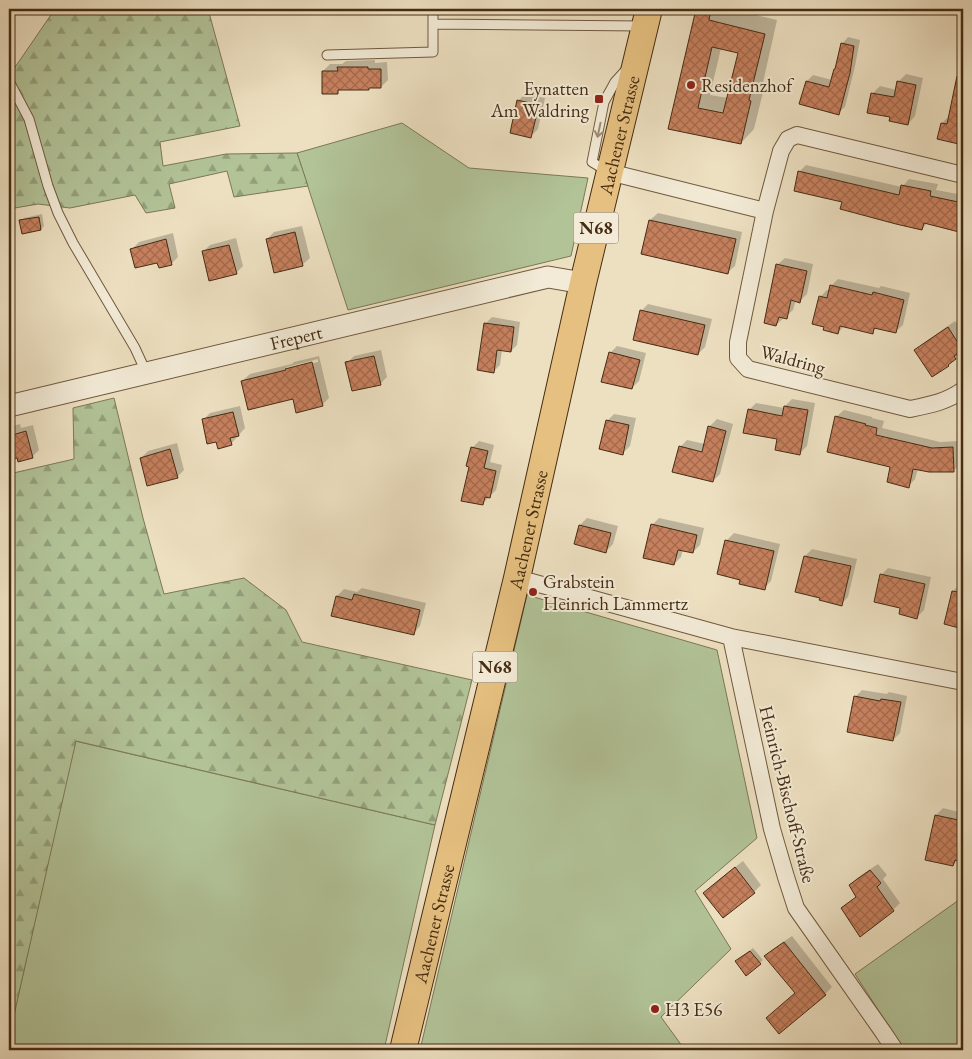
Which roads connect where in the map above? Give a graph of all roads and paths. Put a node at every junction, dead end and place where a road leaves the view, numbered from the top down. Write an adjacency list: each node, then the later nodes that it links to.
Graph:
1 (433, 10): 3 (lane)
2 (647, 17): 3 (lane); 6 (main road, Aachener Strasse / N68)
3 (433, 24): 4 (lane)
4 (327, 55)
5 (9, 81): 10 (lane)
6 (609, 172): 8 (street); 9 (main road, Aachener Strasse / N68)
7 (963, 175): 8 (street, Waldring)
8 (765, 211): 11 (street, Waldring)
9 (583, 283): 10 (street, Frepert); 13 (main road, Aachener Strasse / N68)
10 (146, 372): 12 (street, Frepert)
11 (961, 397)
12 (9, 406)
13 (517, 578): 14 (street); 16 (main road, Aachener Strasse / N68)
14 (731, 637): 15 (street); 17 (street, Heinrich-Bischoff-Straße)
15 (963, 682)
16 (403, 1050)
17 (895, 1050)

